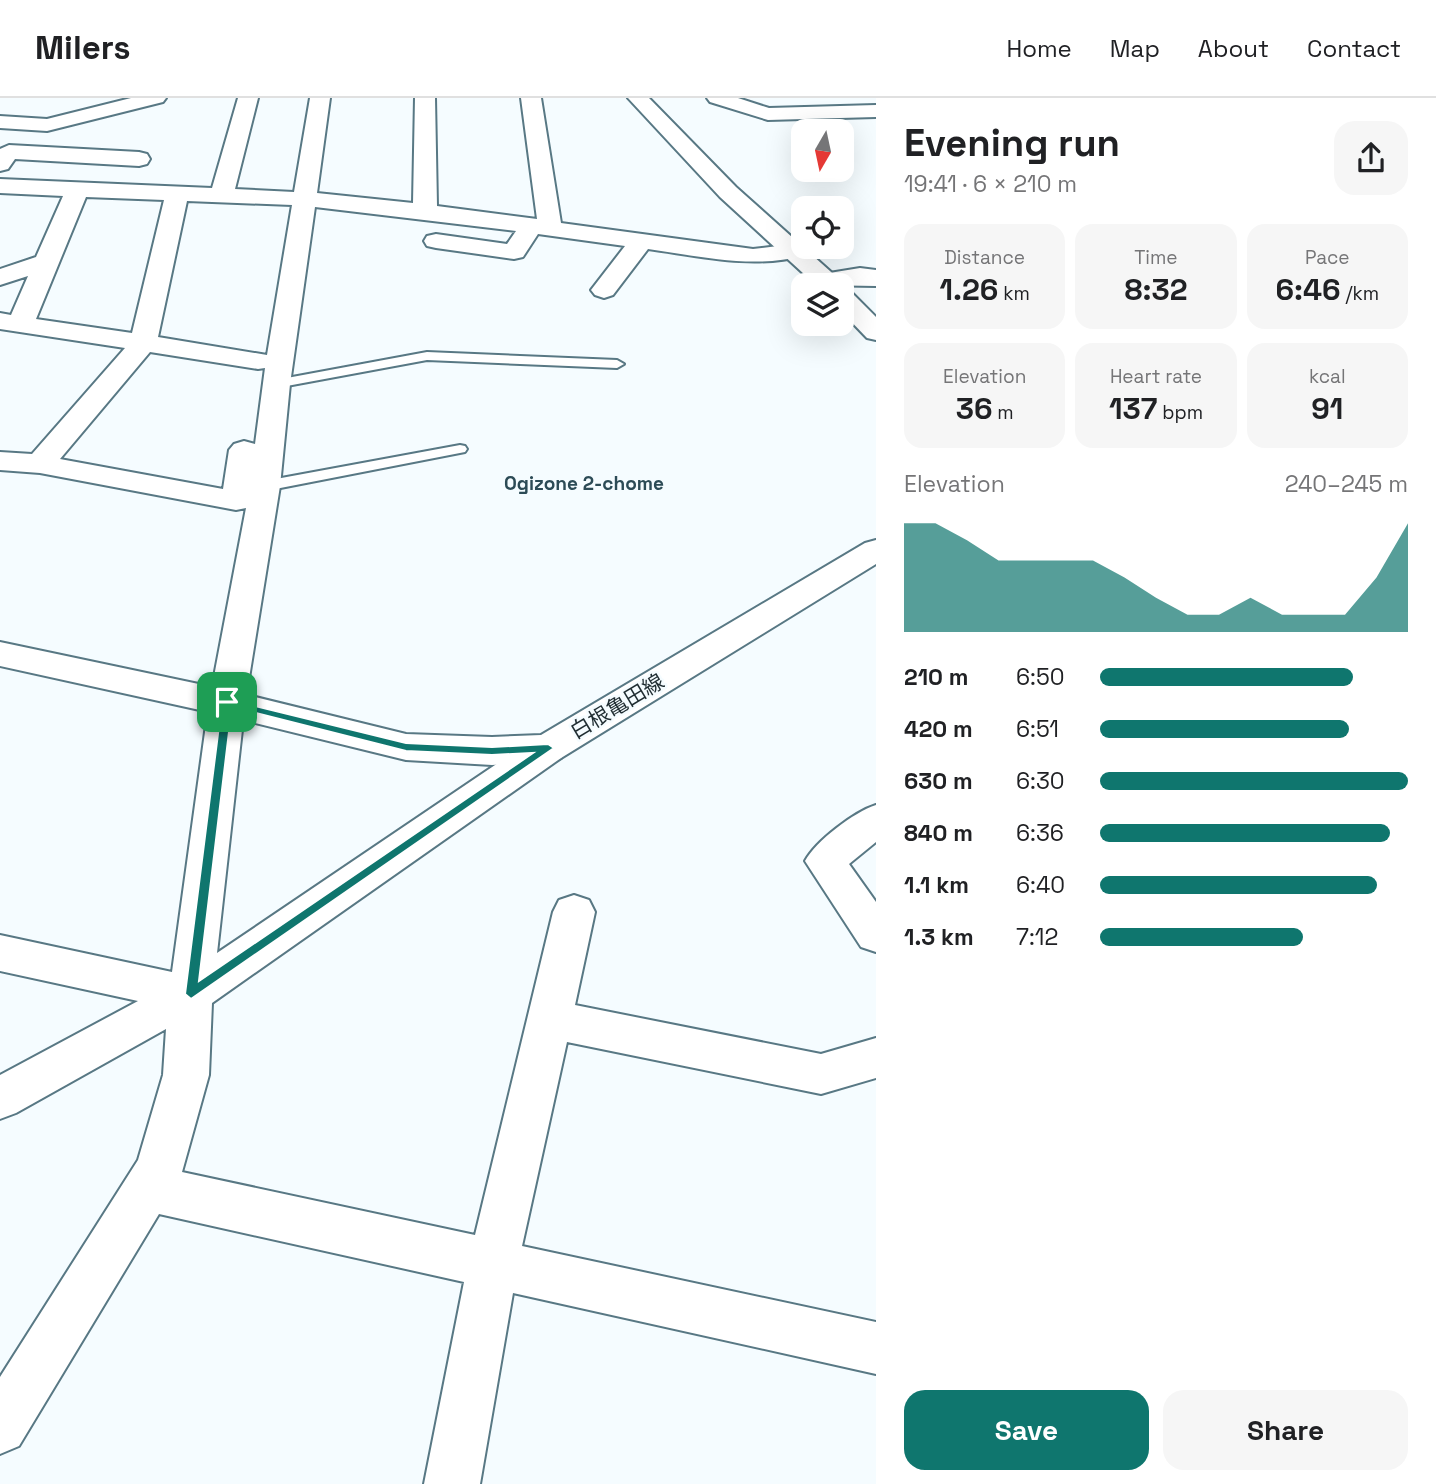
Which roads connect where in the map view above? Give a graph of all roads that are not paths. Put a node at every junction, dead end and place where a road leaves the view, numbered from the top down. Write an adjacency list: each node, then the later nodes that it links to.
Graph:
1 (156, 98): 8 (street)
2 (248, 98): 17 (street)
3 (320, 98): 18 (street)
4 (425, 98): 19 (street)
5 (531, 98): 20 (street)
6 (638, 98): 23 (street)
7 (717, 98): 10 (street)
8 (120, 107): 9 (street); 11 (street)
9 (2, 111)
10 (876, 111)
11 (139, 159): 12 (street); 15 (street)
12 (0, 164)
13 (0, 186): 14 (street)
14 (77, 190): 15 (street); 26 (street)
15 (135, 192): 16 (street)
16 (177, 194): 17 (street); 35 (street)
17 (222, 195): 18 (street)
18 (296, 199): 19 (street); 37 (street)
19 (425, 211): 20 (street)
20 (541, 226): 21 (street); 22 (street)
21 (436, 241)
22 (641, 241): 24 (street); 31 (street)
23 (791, 248)
24 (791, 251)
25 (803, 259): 27 (street)
26 (46, 262): 28 (street); 33 (street)
27 (818, 273)
28 (0, 276)
29 (854, 278): 30 (street)
30 (876, 278)
31 (604, 290)
32 (854, 309): 34 (street)
33 (10, 323): 35 (street)
34 (876, 332)
35 (143, 344): 37 (street); 40 (street)
36 (617, 364): 37 (lane)
37 (267, 373): 40 (street); 41 (street)
38 (460, 449): 41 (lane)
39 (0, 461): 40 (street)
40 (40, 464)
41 (265, 486): 44 (street)
42 (876, 550): 45 (street, 白根亀田線)
43 (0, 654): 44 (street, 白根亀田線)
44 (227, 702): 45 (street, 白根亀田線); 50 (street)
45 (548, 748): 50 (street)
46 (876, 820): 48 (street)
47 (574, 912): 51 (street)
48 (876, 934)
49 (0, 953): 50 (street)
50 (191, 994): 53 (street); 54 (street)
51 (550, 1019): 52 (street); 55 (street)
52 (876, 1058)
53 (0, 1098)
54 (147, 1188): 55 (street); 57 (street)
55 (494, 1264): 56 (street); 58 (street)
56 (876, 1348)
57 (0, 1427)
58 (452, 1484)

